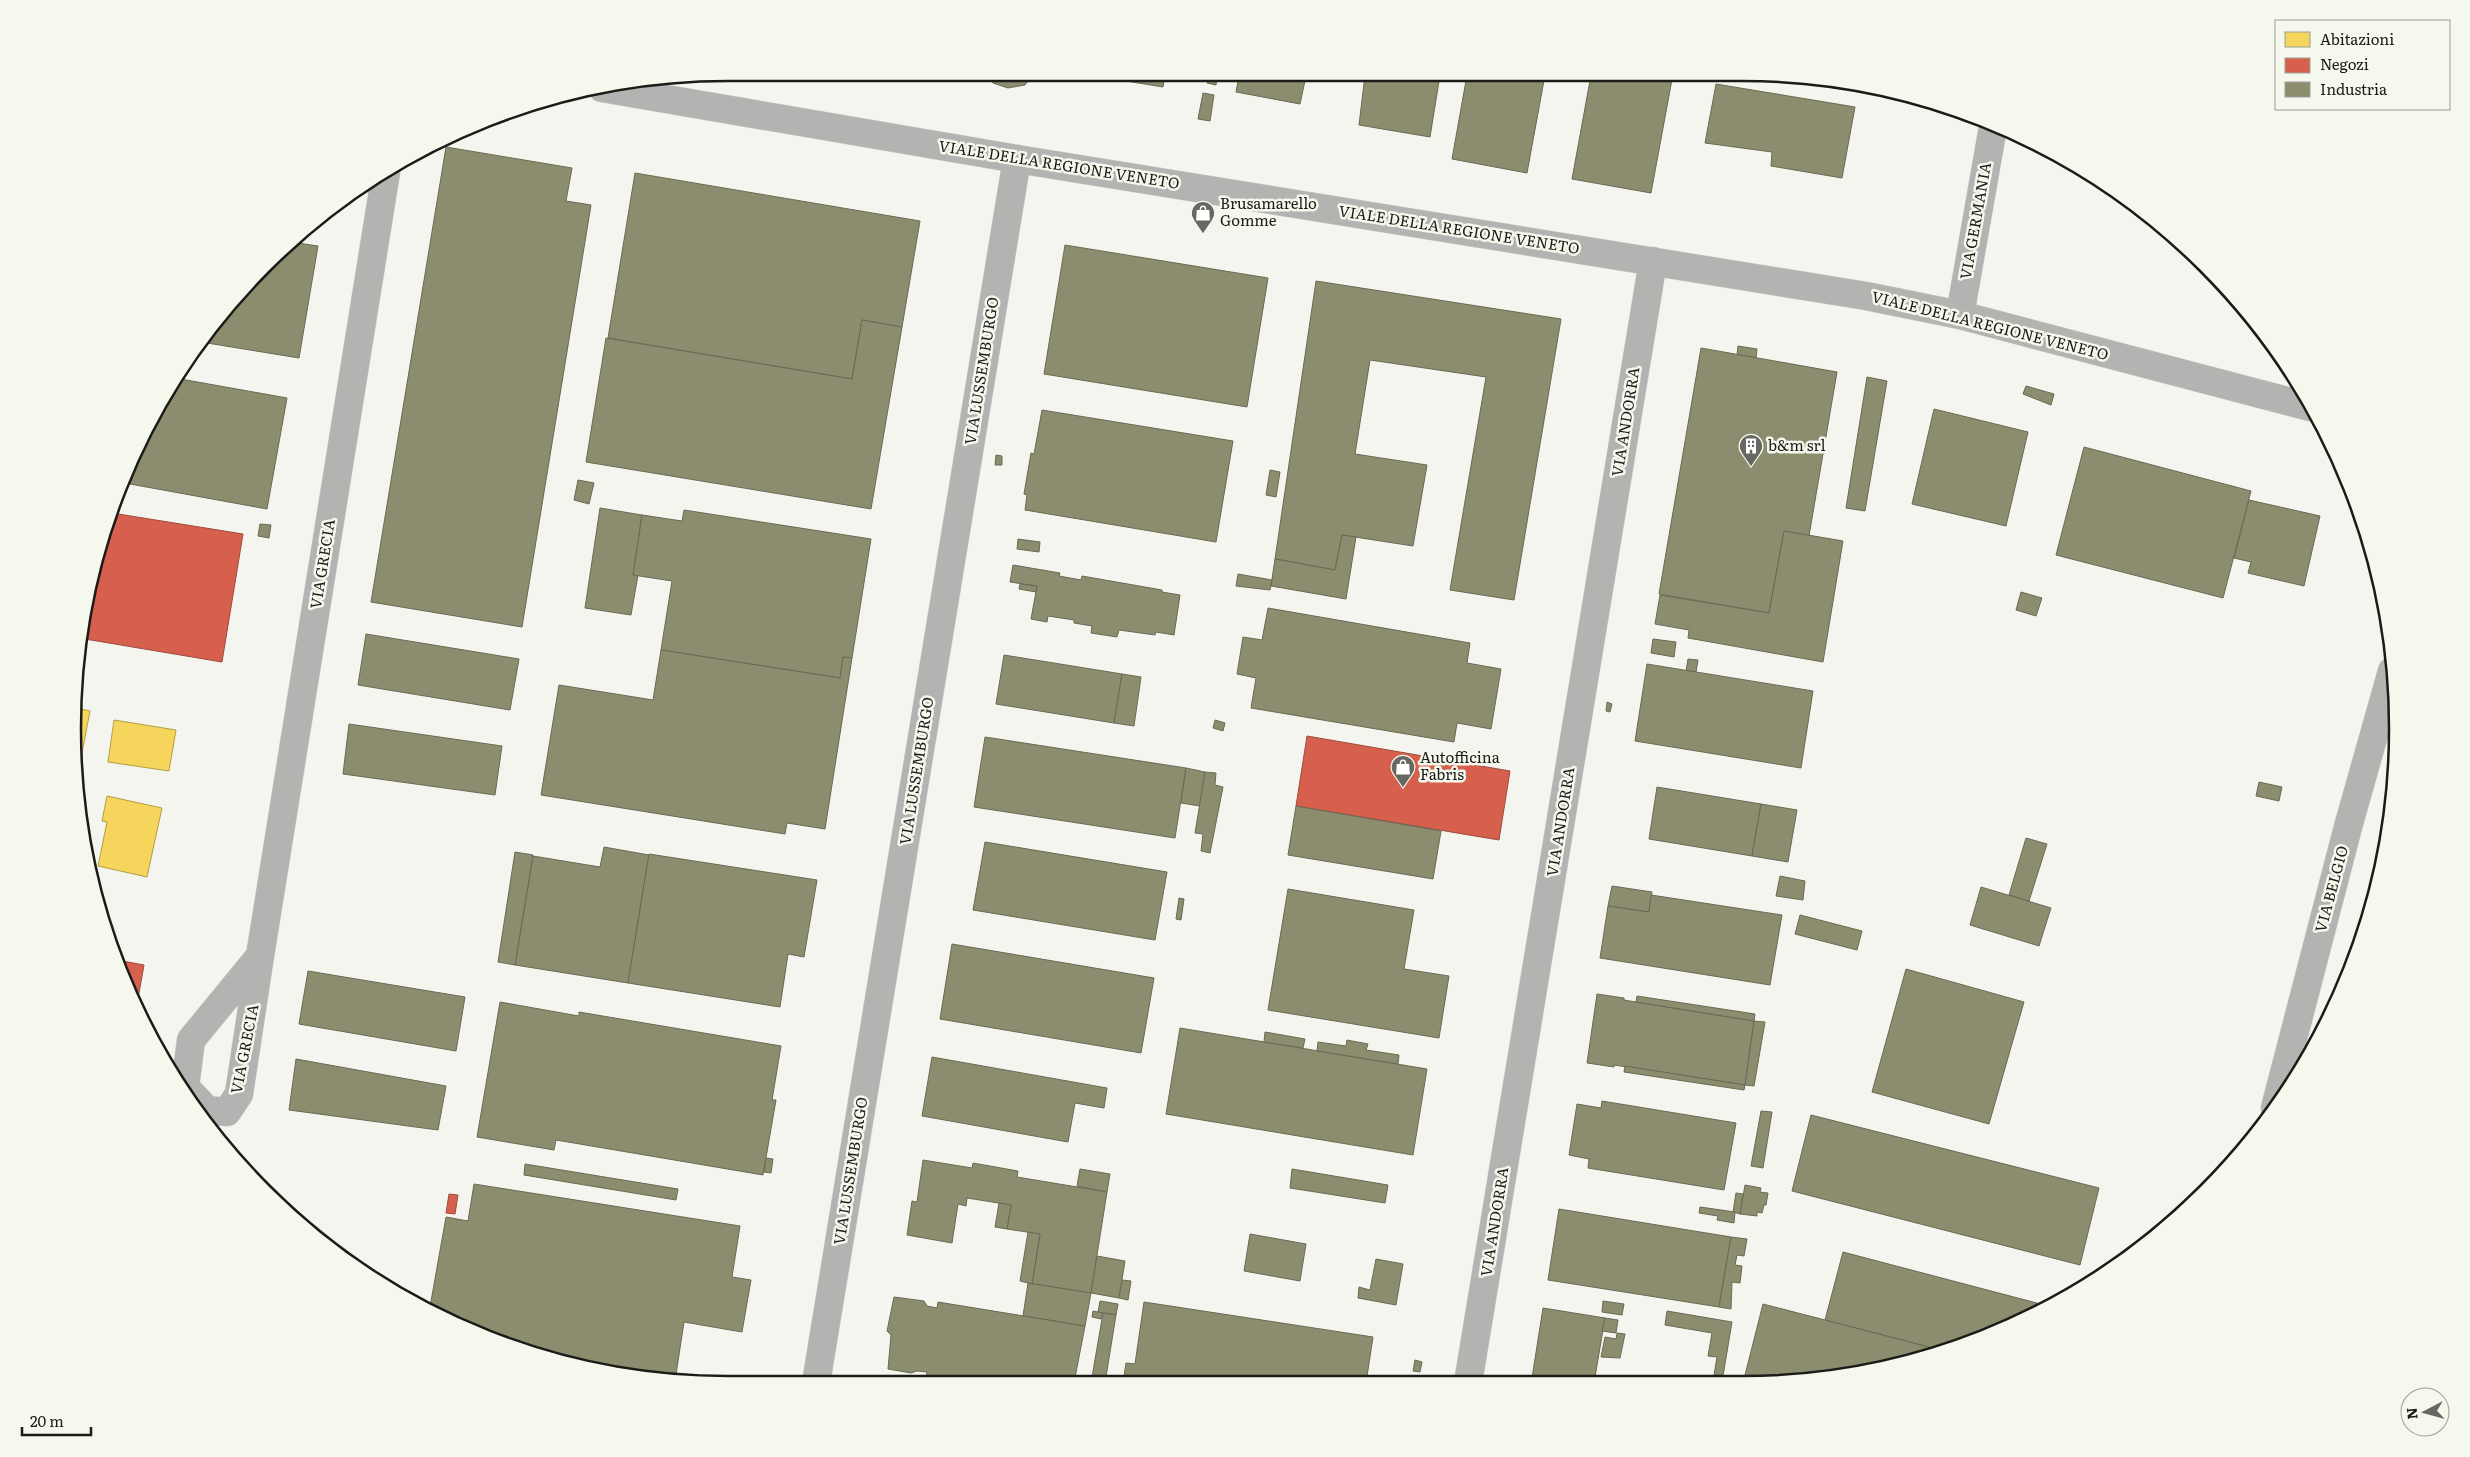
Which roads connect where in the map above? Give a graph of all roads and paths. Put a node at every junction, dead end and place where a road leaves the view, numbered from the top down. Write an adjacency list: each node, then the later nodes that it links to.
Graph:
1 (620, 91): 3 (street, VIALE DELLA REGIONE VENETO)
2 (1992, 132): 6 (street, VIA GERMANIA)
3 (1017, 159): 5 (street, VIALE DELLA REGIONE VENETO); 13 (street, VIA LUSSEMBURGO)
4 (385, 180): 9 (street, VIA GRECIA)
5 (1653, 261): 6 (street, VIALE DELLA REGIONE VENETO); 14 (street, VIA ANDORRA)
6 (1960, 316): 7 (street, VIALE DELLA REGIONE VENETO)
7 (2302, 405)
8 (2387, 688): 11 (street, VIA BELGIO)
9 (260, 956): 10 (street, VIA GRECIA); 12 (street, VIA GRECIA)
10 (186, 1081)
11 (2280, 1087)
12 (202, 1105)
13 (817, 1376)
14 (1469, 1376)

